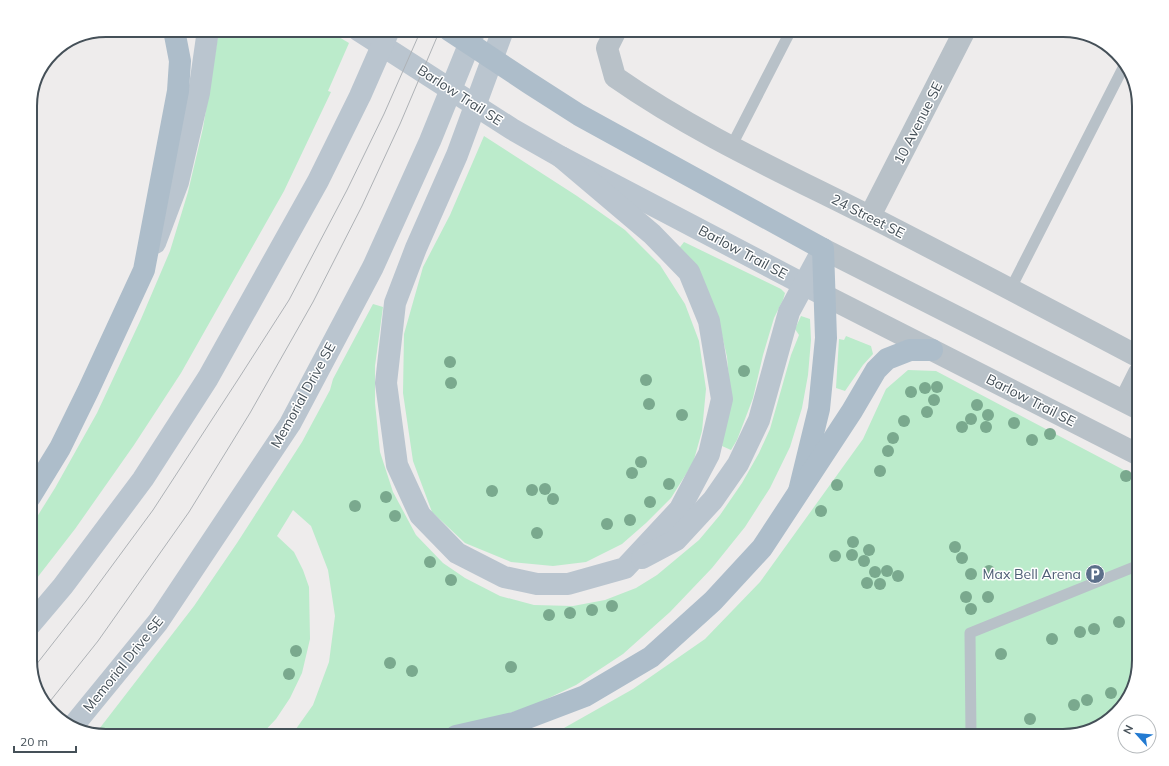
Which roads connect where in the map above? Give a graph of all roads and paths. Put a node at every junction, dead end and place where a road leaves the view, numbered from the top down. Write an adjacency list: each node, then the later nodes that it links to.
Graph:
1 (175, 37): 16 (main road)
2 (207, 37): 16 (main road)
3 (369, 37): 13 (main road, Barlow Trail SE)
4 (386, 37): 28 (main road)
5 (460, 37): 15 (main road)
6 (472, 37): 29 (main road, Memorial Drive SE)
7 (500, 37): 26 (main road)
8 (612, 37): 12 (street, 24 Street SE)
9 (787, 37): 12 (lane)
10 (961, 37): 14 (street, 10 Avenue SE)
11 (1122, 70): 18 (lane)
12 (731, 147): 14 (street, 24 Street SE)
13 (560, 157): 17 (main road, Barlow Trail SE); 26 (main road)
14 (870, 216): 18 (street, 24 Street SE)
15 (822, 249): 17 (main road); 19 (main road); 22 (street)
16 (144, 270): 24 (main road)
17 (804, 284): 19 (main road, Barlow Trail SE); 26 (main road)
18 (1010, 290): 21 (street, 24 Street SE)
19 (824, 295): 20 (street, Barlow Trail SE); 25 (main road)
20 (932, 350): 23 (street, Barlow Trail SE); 25 (main road)
21 (1132, 353)
22 (1132, 405)
23 (1132, 451)
24 (37, 486)
25 (799, 491): 30 (main road)
26 (625, 568)
27 (1132, 568): 31 (lane)
28 (37, 617)
29 (76, 722)
30 (487, 729)
31 (971, 729)

